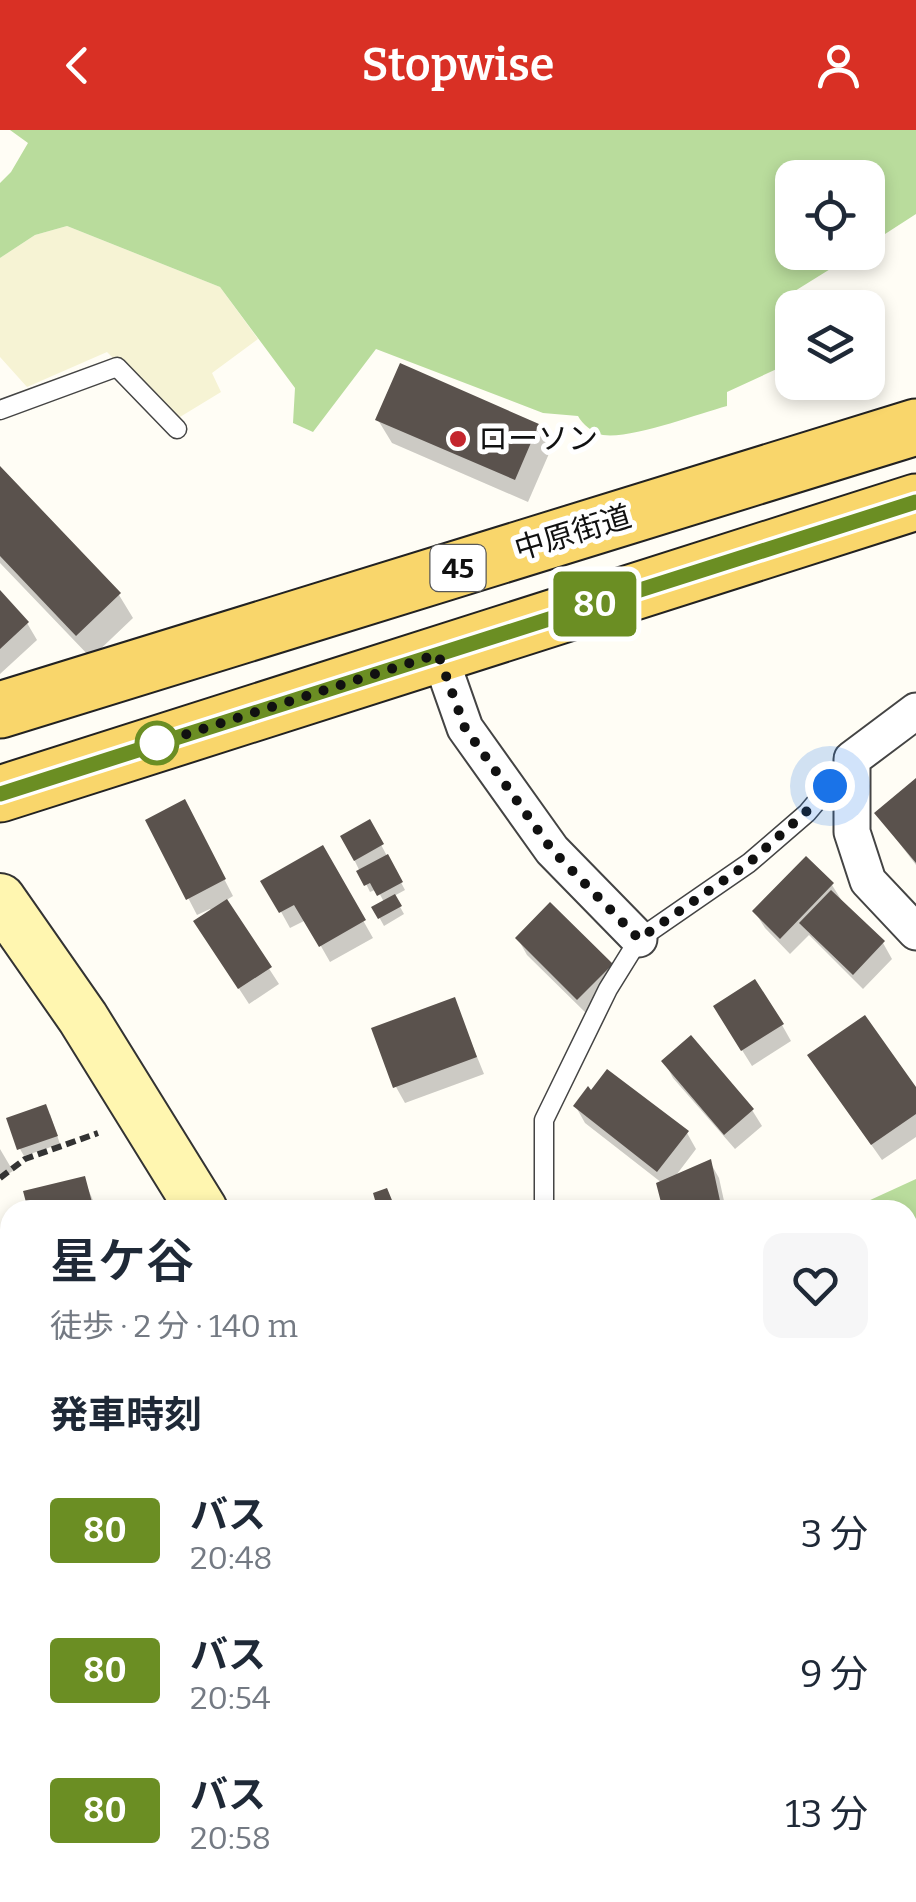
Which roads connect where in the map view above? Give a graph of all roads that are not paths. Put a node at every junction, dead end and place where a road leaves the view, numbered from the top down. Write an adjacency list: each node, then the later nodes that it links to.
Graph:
1 (0, 410): 3 (lane)
2 (916, 427): 6 (main road, 中原街道 / 45)
3 (176, 429)
4 (916, 502): 5 (main road)
5 (438, 654): 9 (main road); 12 (street)
6 (0, 710)
7 (916, 711): 8 (street)
8 (852, 759): 11 (street); 12 (lane)
9 (0, 794)
10 (0, 899): 13 (street)
11 (916, 932)
12 (639, 939): 14 (lane)
13 (196, 1200)
14 (544, 1200)

